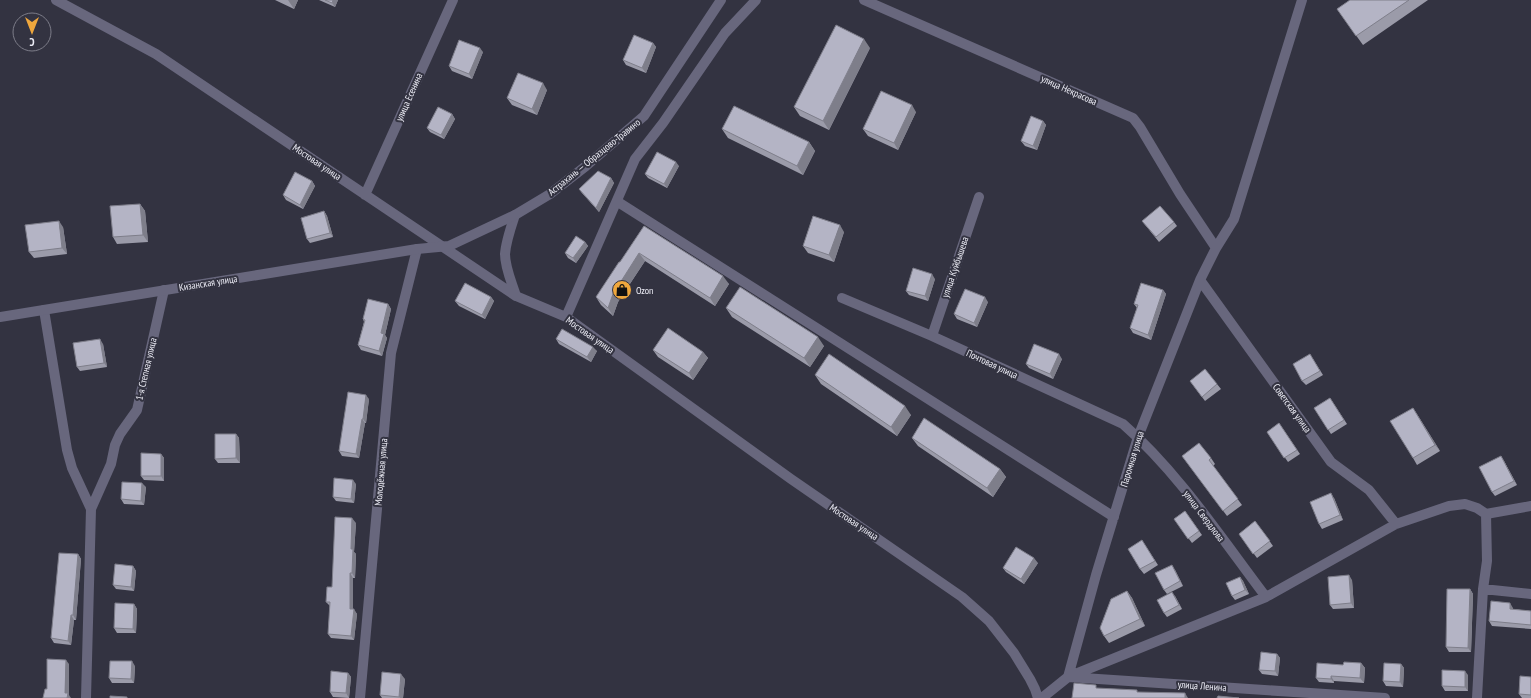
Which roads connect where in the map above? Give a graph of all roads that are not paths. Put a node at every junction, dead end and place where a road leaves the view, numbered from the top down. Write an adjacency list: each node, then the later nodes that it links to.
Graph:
1 (56, 0): 7 (street, Мостовая улица)
2 (453, 0): 7 (street, улица Есенина)
3 (721, 0): 10 (street, Астрахань — Образцово-Травино)
4 (756, 0): 9 (street)
5 (864, 0): 12 (street, улица Некрасова)
6 (1302, 0): 12 (street, Паромная улица)
7 (365, 195): 11 (street, Мостовая улица)
8 (979, 197): 21 (street, улица Куйбышева)
9 (618, 202): 20 (street); 26 (street)
10 (515, 215): 11 (street, Астрахань — Образцово-Травино); 16 (street)
11 (442, 246): 13 (street, Астрахань — Образцово-Травино); 16 (street, Мостовая улица)
12 (1216, 248): 14 (street, Паромная улица)
13 (417, 249): 15 (street, Кизанская улица); 33 (street, Молодёжная улица)
14 (1200, 280): 22 (street, Паромная улица); 27 (street, Советская улица)
15 (164, 290): 18 (street, Кизанская улица); 24 (street, 1-я Степная улица)
16 (516, 296): 20 (street, Мостовая улица)
17 (842, 298): 21 (street, Почтовая улица)
18 (44, 310): 19 (street, Кизанская улица); 24 (street, 1-я Степная улица)
19 (0, 317)
20 (566, 317): 34 (street, Мостовая улица)
21 (932, 336): 22 (street, Почтовая улица)
22 (1138, 437): 26 (street, Паромная улица); 30 (street, улица Свердлова)
23 (1531, 506): 25 (street)
24 (91, 509): 32 (street, 1-я Степная улица)
25 (1486, 514): 27 (street); 28 (street)
26 (1114, 517): 31 (street, Паромная улица)
27 (1396, 524): 30 (street)
28 (1483, 589): 29 (street); 37 (street)
29 (1531, 594)
30 (1266, 597): 31 (street)
31 (1068, 678): 35 (street); 36 (street, улица Ленина)
32 (86, 698)
33 (360, 698)
34 (1038, 698)
35 (1042, 698)
36 (1385, 698)
37 (1477, 698)

